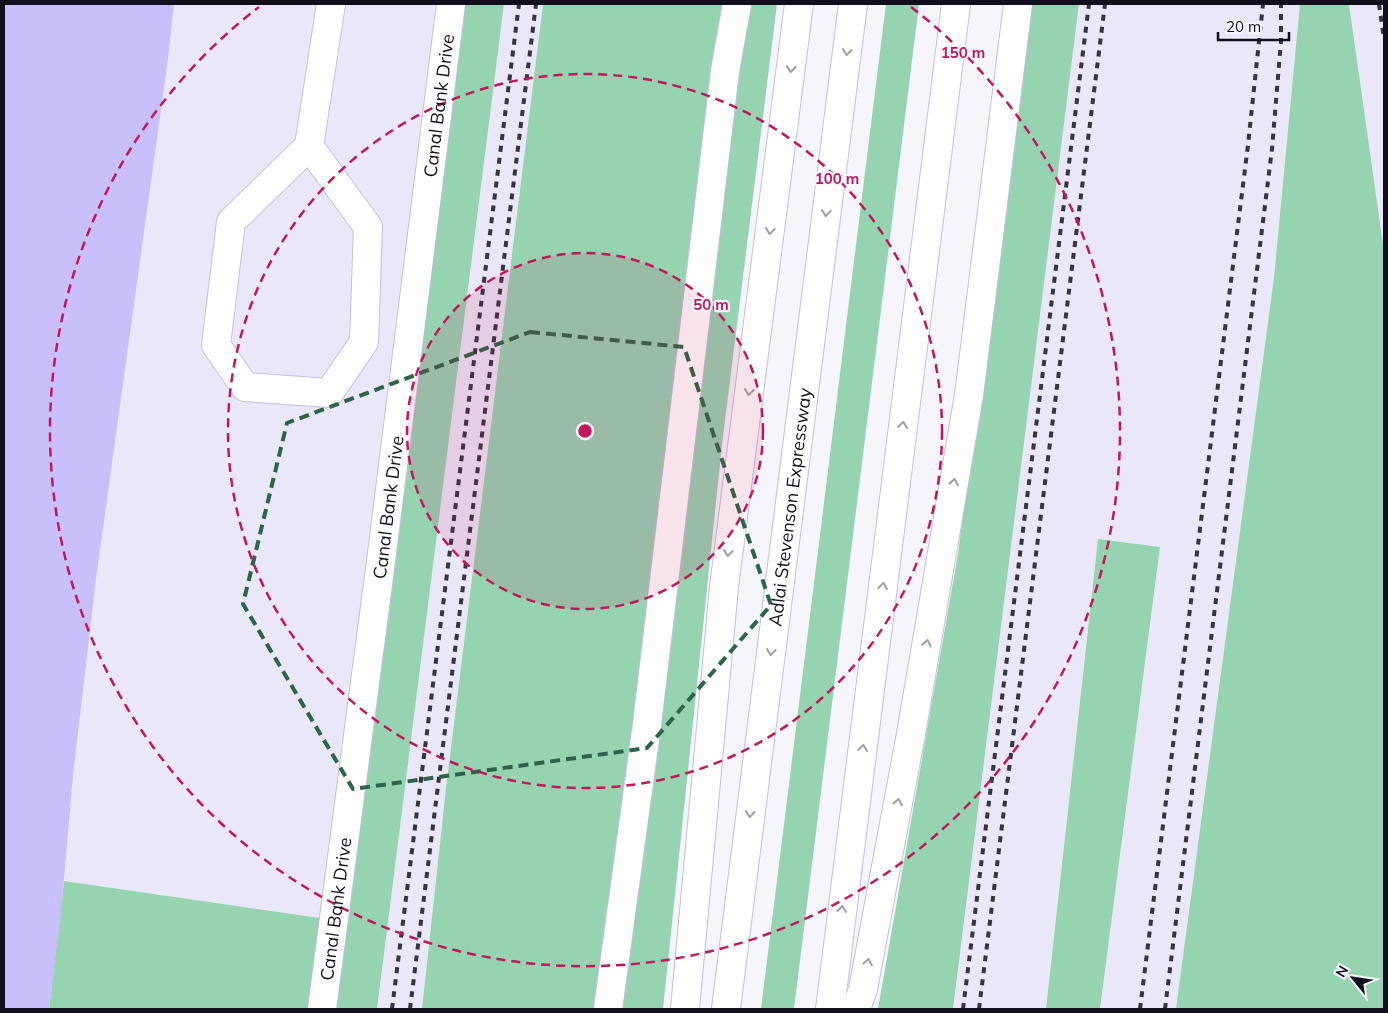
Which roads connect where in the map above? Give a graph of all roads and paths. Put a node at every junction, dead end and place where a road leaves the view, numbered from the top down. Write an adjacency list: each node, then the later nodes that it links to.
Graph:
1 (331, 4): 8 (main road)
2 (451, 4): 9 (main road, Canal Bank Drive)
3 (737, 4): 10 (main road)
4 (799, 4): 11 (main road, one-way to 11)
5 (853, 4): 12 (main road, Adlai Stevenson Expressway, one-way to 12)
6 (956, 4): 13 (main road, one-way to 6)
7 (1018, 4): 14 (main road, one-way to 7)
8 (309, 146): 8 (main road)
9 (322, 1009)
10 (608, 1009)
11 (685, 1009)
12 (726, 1009)
13 (830, 1009)
14 (856, 1009)

